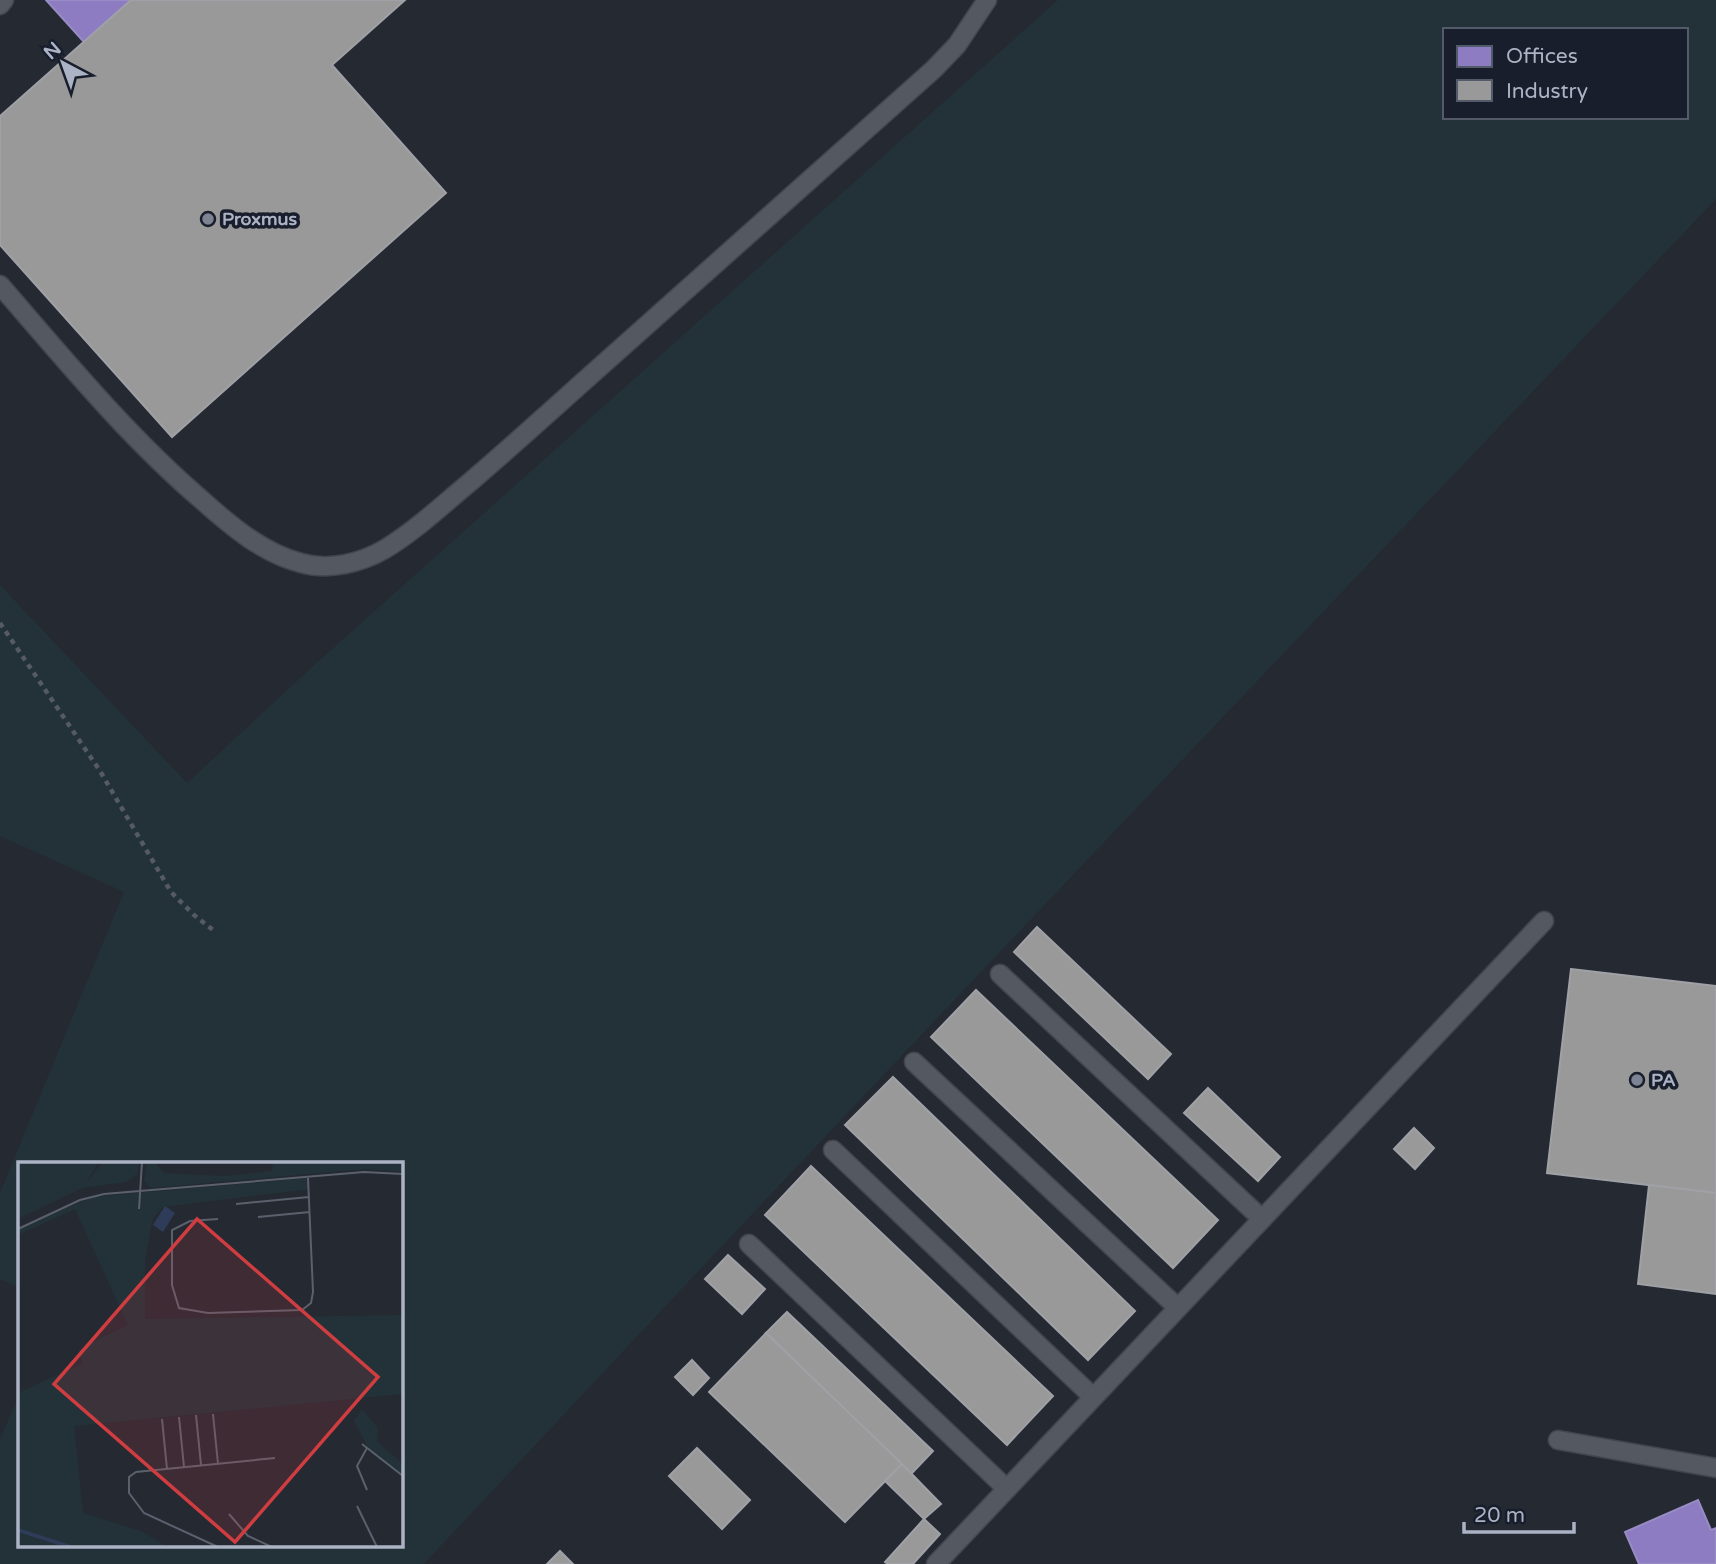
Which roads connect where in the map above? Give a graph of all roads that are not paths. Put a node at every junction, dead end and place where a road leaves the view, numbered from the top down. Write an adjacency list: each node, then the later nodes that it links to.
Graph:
1 (4, 0): 3 (lane)
2 (987, 0): 4 (lane)
3 (0, 5)
4 (0, 285)
5 (1544, 921): 9 (lane)
6 (1000, 975): 9 (lane)
7 (914, 1062): 11 (lane)
8 (833, 1150): 12 (lane)
9 (1262, 1219): 11 (lane)
10 (749, 1244): 15 (lane)
11 (1178, 1308): 12 (lane)
12 (1093, 1397): 15 (lane)
13 (1558, 1440): 14 (lane)
14 (1716, 1468)
15 (1007, 1489): 16 (lane)
16 (936, 1564)

